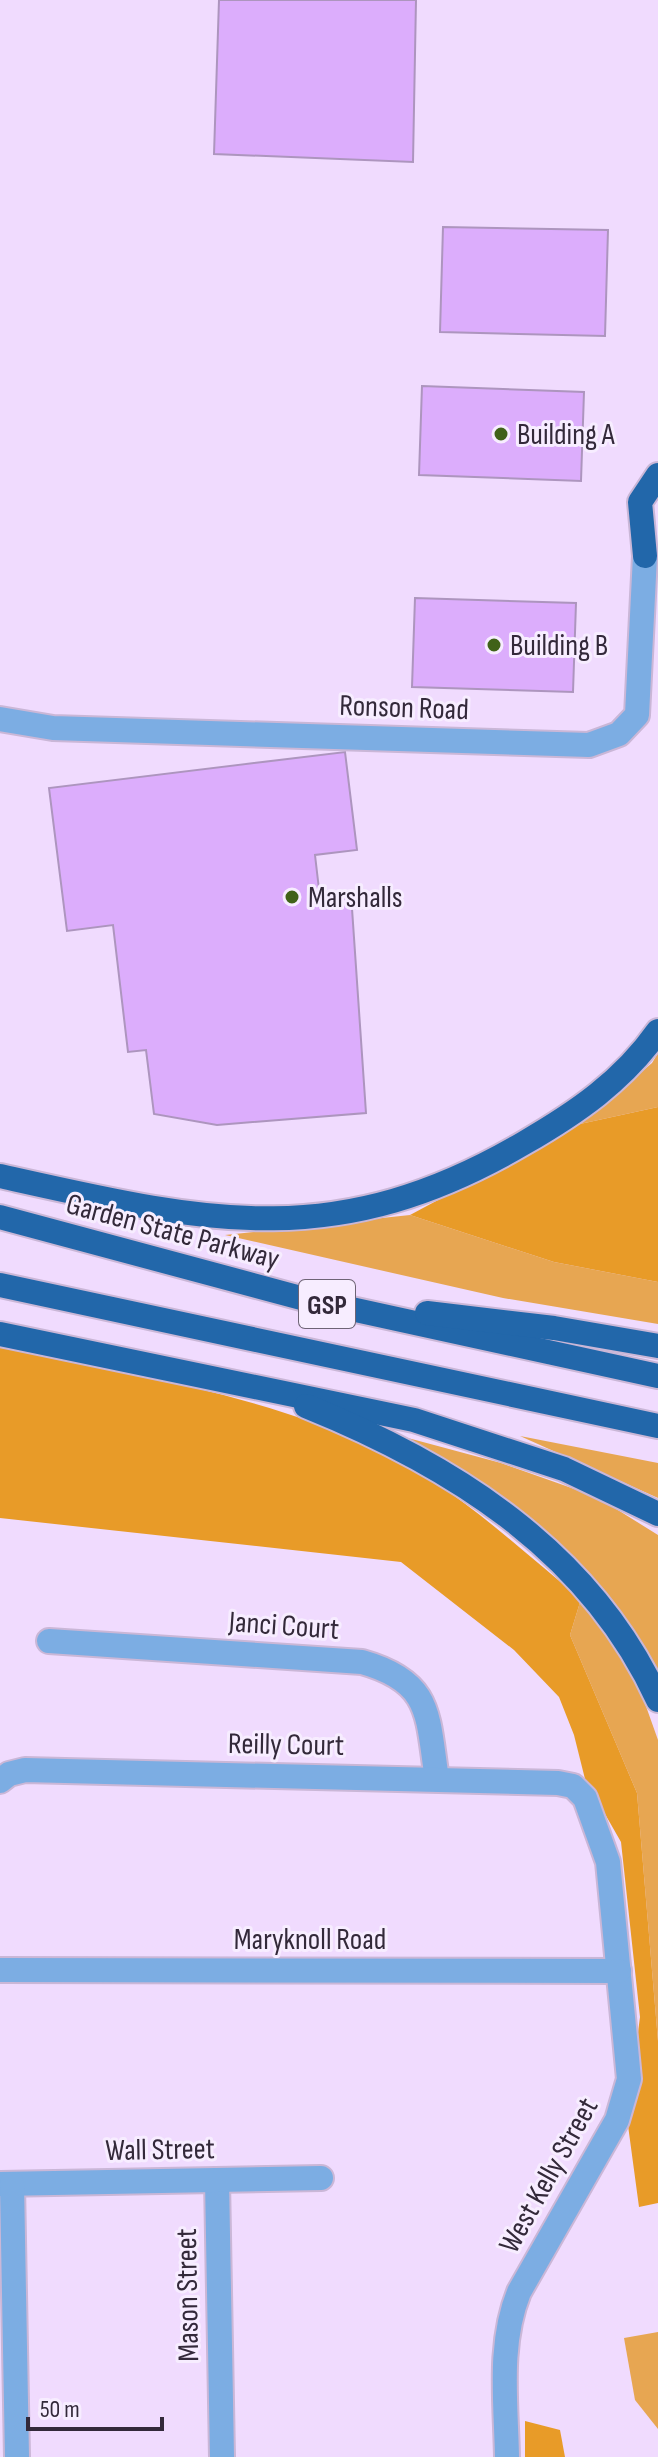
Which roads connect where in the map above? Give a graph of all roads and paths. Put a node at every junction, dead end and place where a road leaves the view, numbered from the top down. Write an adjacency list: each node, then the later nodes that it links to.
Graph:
1 (658, 475): 3 (highway)
2 (658, 515): 3 (highway)
3 (645, 556): 4 (street, Ronson Road)
4 (0, 719)
5 (658, 1031): 6 (highway)
6 (0, 1176)
7 (0, 1217): 9 (highway, Garden State Parkway / GSP)
8 (0, 1285): 14 (highway, GSP)
9 (301, 1298): 11 (highway); 12 (highway, Garden State Parkway / GSP)
10 (0, 1334): 13 (highway)
11 (658, 1346)
12 (658, 1376)
13 (274, 1392): 15 (highway); 17 (highway)
14 (658, 1426)
15 (658, 1514)
16 (49, 1641): 18 (street, Janci Court)
17 (658, 1700)
18 (437, 1779): 19 (street, Reilly Court); 20 (street, Reilly Court)
19 (0, 1781)
20 (573, 1786): 22 (street, West Kelly Street)
21 (0, 1970): 22 (street, Maryknoll Road)
22 (619, 1971): 28 (street, West Kelly Street)
23 (321, 2178): 24 (street, Wall Street)
24 (217, 2180): 25 (street, Wall Street); 27 (street, Mason Street)
25 (6, 2184): 26 (street)
26 (17, 2457)
27 (222, 2457)
28 (507, 2457)

